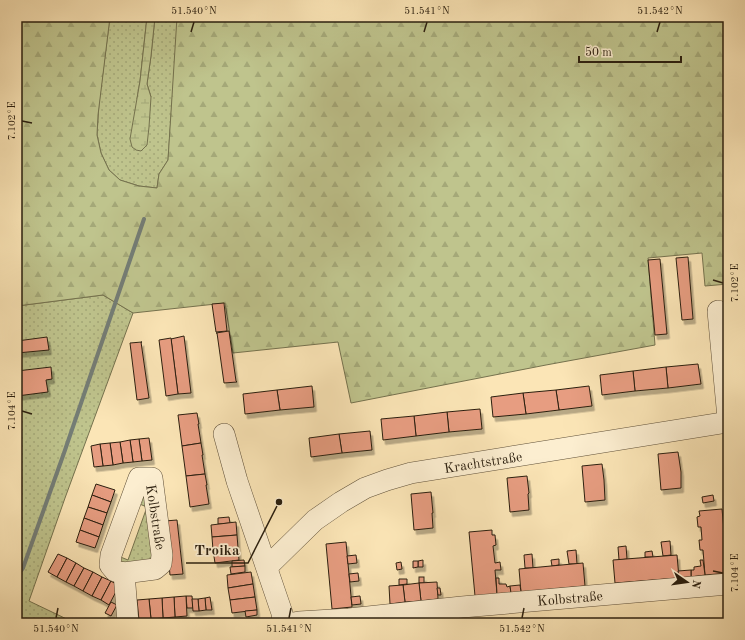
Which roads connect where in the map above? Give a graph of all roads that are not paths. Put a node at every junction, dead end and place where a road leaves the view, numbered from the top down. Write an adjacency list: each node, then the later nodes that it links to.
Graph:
1 (718, 311): 2 (street)
2 (728, 418)
3 (728, 422): 5 (street, Krachtstraße)
4 (224, 434): 5 (street)
5 (267, 567): 10 (street)
6 (124, 573): 9 (street)
7 (728, 584): 8 (street, Kolbstraße)
8 (462, 615): 11 (street, Kolbstraße)
9 (128, 623)
10 (283, 623)
11 (293, 623)

